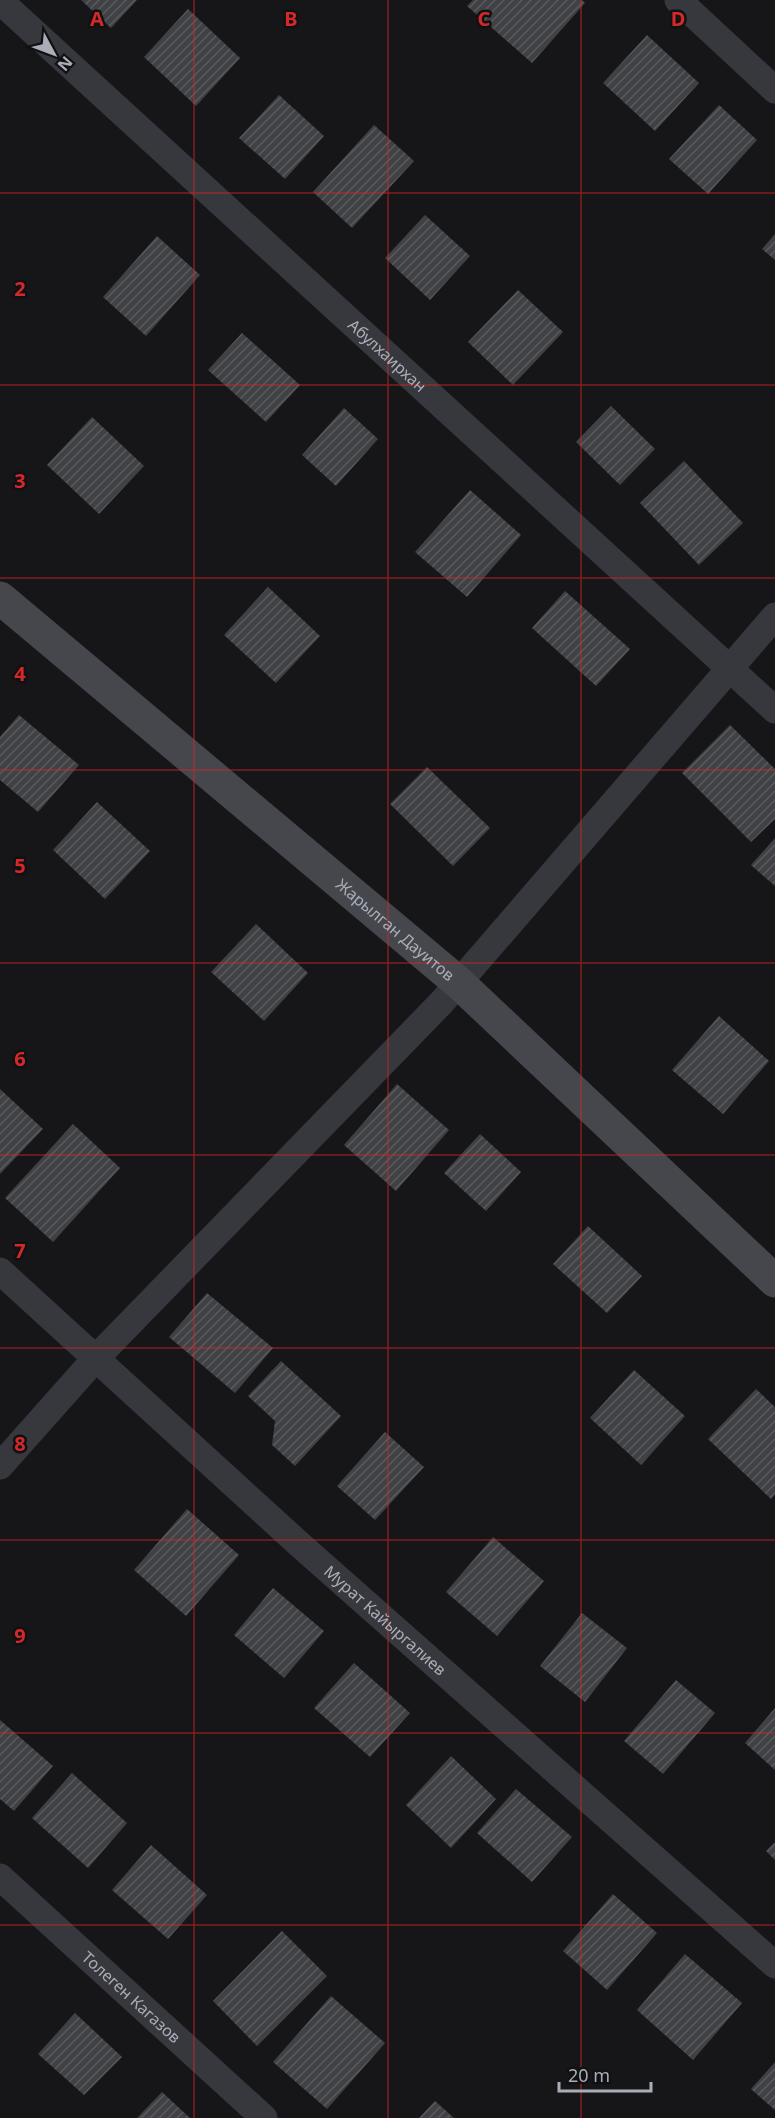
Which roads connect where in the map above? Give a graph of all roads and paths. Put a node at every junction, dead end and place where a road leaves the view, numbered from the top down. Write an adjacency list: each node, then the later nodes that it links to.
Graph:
1 (0, 0): 6 (street, Абулхаирхан)
2 (678, 0): 3 (street)
3 (775, 90)
4 (0, 598): 8 (street, Жарылган Дауитов)
5 (775, 616): 6 (street)
6 (729, 667): 7 (street, Абулхаирхан); 8 (street)
7 (775, 710)
8 (459, 983): 10 (street, Жарылган Дауитов); 11 (street)
9 (0, 1271): 11 (street, Мурат Кайыргалиев)
10 (775, 1281)
11 (96, 1358): 12 (street); 14 (street, Мурат Кайыргалиев)
12 (0, 1466)
13 (0, 1877): 15 (street, Толеген Кагазов)
14 (775, 1965)
15 (264, 2118)

